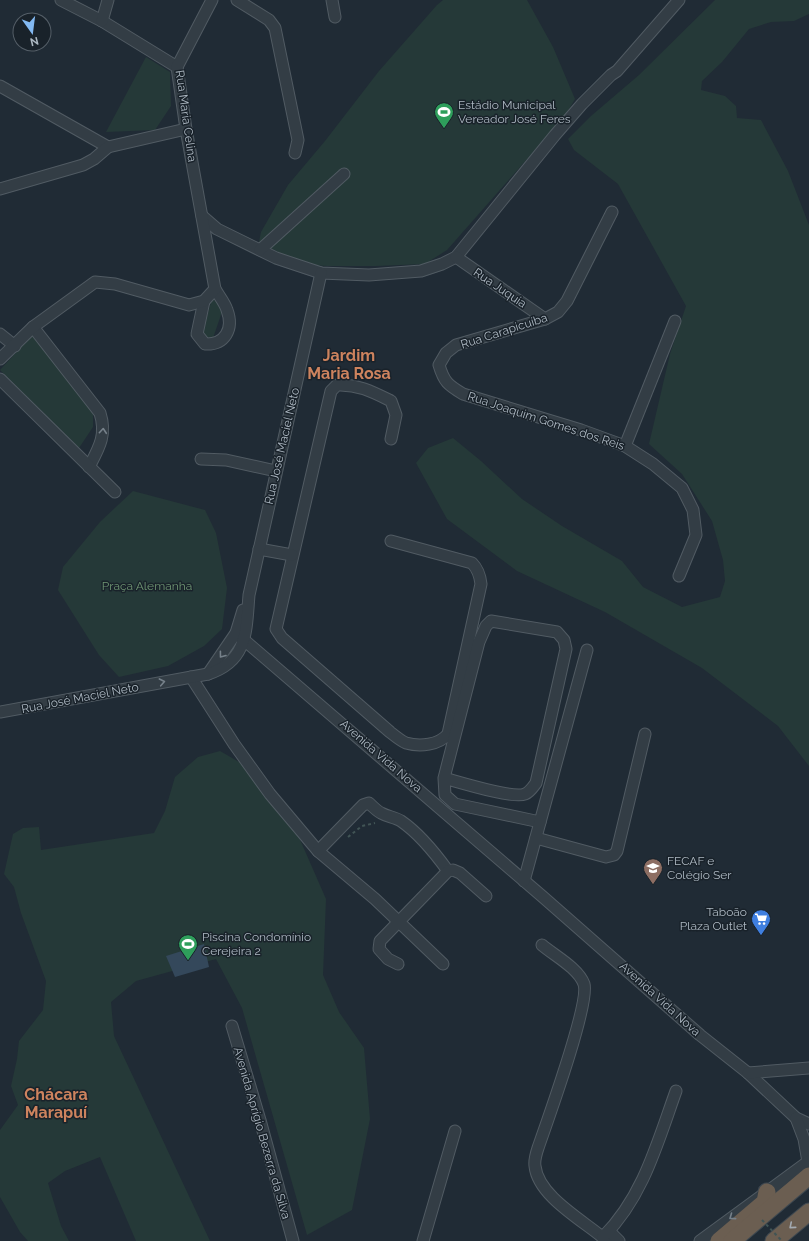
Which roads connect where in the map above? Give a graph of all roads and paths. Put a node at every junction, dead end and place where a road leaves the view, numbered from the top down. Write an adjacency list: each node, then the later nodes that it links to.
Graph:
1 (61, 0): 8 (street)
2 (108, 0): 8 (street)
3 (212, 0): 9 (street, Rua Maria Celina)
4 (237, 0): 13 (street)
5 (332, 0): 7 (street)
6 (679, 0): 19 (street)
7 (335, 17)
8 (102, 21): 9 (street)
9 (177, 67): 11 (street, Rua Maria Celina)
10 (0, 86): 12 (street)
11 (186, 129): 12 (street); 17 (street, Rua Maria Celina)
12 (108, 147): 15 (street)
13 (295, 153)
14 (344, 174): 18 (street)
15 (0, 189)
16 (612, 212): 23 (street, Rua Carapicuíba)
17 (202, 216): 18 (street); 21 (street, Rua Maria Celina)
18 (260, 250): 20 (street)
19 (456, 257): 20 (street); 23 (street, Rua Juquia)
20 (321, 273): 35 (street, Rua José Maciel Neto)
21 (215, 289): 22 (street); 22 (street)
22 (204, 301): 25 (street)
23 (545, 318): 29 (street, Rua Carapicuíba)
24 (675, 321): 32 (street)
25 (33, 327): 27 (street); 34 (street, one-way to 25)
26 (0, 334): 27 (street)
27 (15, 346): 28 (street)
28 (0, 359)
29 (440, 365): 32 (street, Rua Joaquim Gomes dos Reis)
30 (0, 379): 34 (street)
31 (391, 438): 39 (street)
32 (625, 446): 40 (street, Rua Joaquim Gomes dos Reis)
33 (201, 459): 35 (street)
34 (89, 467): 36 (street)
35 (276, 471): 38 (street, Rua José Maciel Neto)
36 (115, 492)
37 (391, 541): 39 (street)
38 (259, 549): 39 (street); 41 (street, Rua José Maciel Neto)
39 (292, 555)
40 (679, 576)
41 (241, 636): 43 (street, Rua José Maciel Neto); 53 (street, Avenida Vida Nova)
42 (587, 650): 48 (street)
43 (191, 677): 44 (street, Rua José Maciel Neto, one-way to 43); 51 (street)
44 (0, 712)
45 (645, 734): 49 (street)
46 (444, 778): 46 (street); 48 (street)
47 (381, 822): 50 (path)
48 (540, 822): 49 (street)
49 (536, 838): 53 (street)
50 (344, 841)
51 (318, 851): 52 (street); 55 (street)
52 (448, 871): 54 (street); 55 (street)
53 (524, 881): 61 (street, Avenida Vida Nova)
54 (486, 896)
55 (399, 923): 57 (street); 58 (street)
56 (542, 945): 71 (street)
57 (398, 964)
58 (443, 964)
59 (232, 1026): 72 (street, Avenida Aprígio Bezerra da Silva)
60 (809, 1068): 61 (street)
61 (748, 1073): 63 (street, Avenida Vida Nova)
62 (676, 1091): 71 (street)
63 (796, 1118): 64 (street, Avenida Vida Nova); 66 (street, Avenida Vida Nova)
64 (809, 1124)
65 (455, 1131): 73 (street)
66 (809, 1162): 68 (street)
67 (809, 1176): 77 (highway)
68 (767, 1192): 75 (street, one-way to 75); 76 (highway)
69 (809, 1212): 78 (highway, one-way to 78)
70 (762, 1220): 79 (path, bridge)
71 (606, 1237): 74 (street)
72 (293, 1241)
73 (423, 1241)
74 (619, 1241)
75 (700, 1241)
76 (719, 1241)
77 (732, 1241)
78 (774, 1241)
79 (782, 1241)

